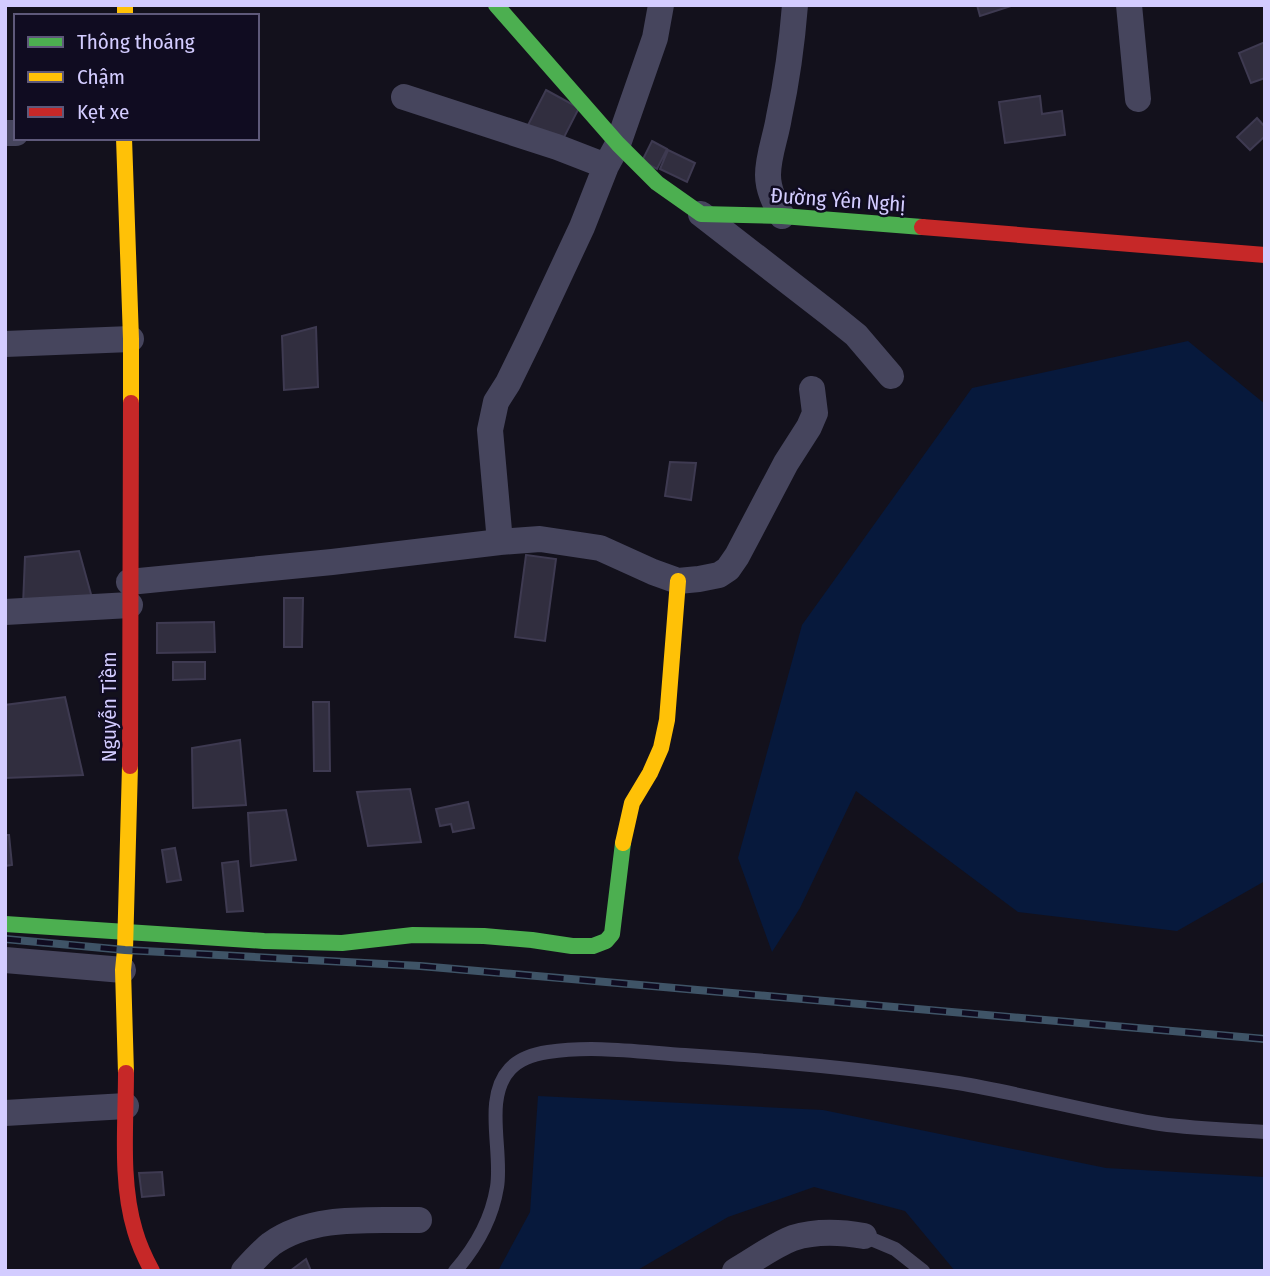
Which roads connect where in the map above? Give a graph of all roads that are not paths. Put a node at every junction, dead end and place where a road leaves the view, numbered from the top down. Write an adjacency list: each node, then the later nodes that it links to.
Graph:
1 (496, 5): 8 (street)
2 (661, 5): 8 (street)
3 (795, 5): 10 (street)
4 (1129, 5): 6 (street)
5 (404, 97): 8 (street)
6 (1138, 99)
7 (124, 140): 12 (street, Nguyễn Tiềm)
8 (612, 155): 9 (street); 16 (street)
9 (701, 214): 10 (street, Đường Yên Nghị); 14 (street)
10 (782, 216): 11 (street, Đường Yên Nghị)
11 (1265, 255)
12 (131, 339): 13 (street); 18 (street, Nguyễn Tiềm)
13 (5, 344)
14 (891, 376)
15 (812, 388): 17 (street)
16 (500, 542): 17 (street); 18 (street)
17 (678, 581): 21 (street)
18 (130, 594): 19 (street); 21 (street, Nguyễn Tiềm)
19 (5, 612)
20 (5, 924): 21 (street)
21 (125, 932): 23 (street, Nguyễn Tiềm)
22 (5, 960): 23 (street)
23 (123, 970): 24 (street, Nguyễn Tiềm)
24 (126, 1105): 25 (street); 29 (street, Nguyễn Tiềm)
25 (5, 1113)
26 (1265, 1132): 31 (lane)
27 (419, 1220): 30 (street)
28 (864, 1236): 32 (street); 33 (lane)
29 (152, 1271)
30 (244, 1271)
31 (455, 1271)
32 (735, 1271)
33 (923, 1271)

